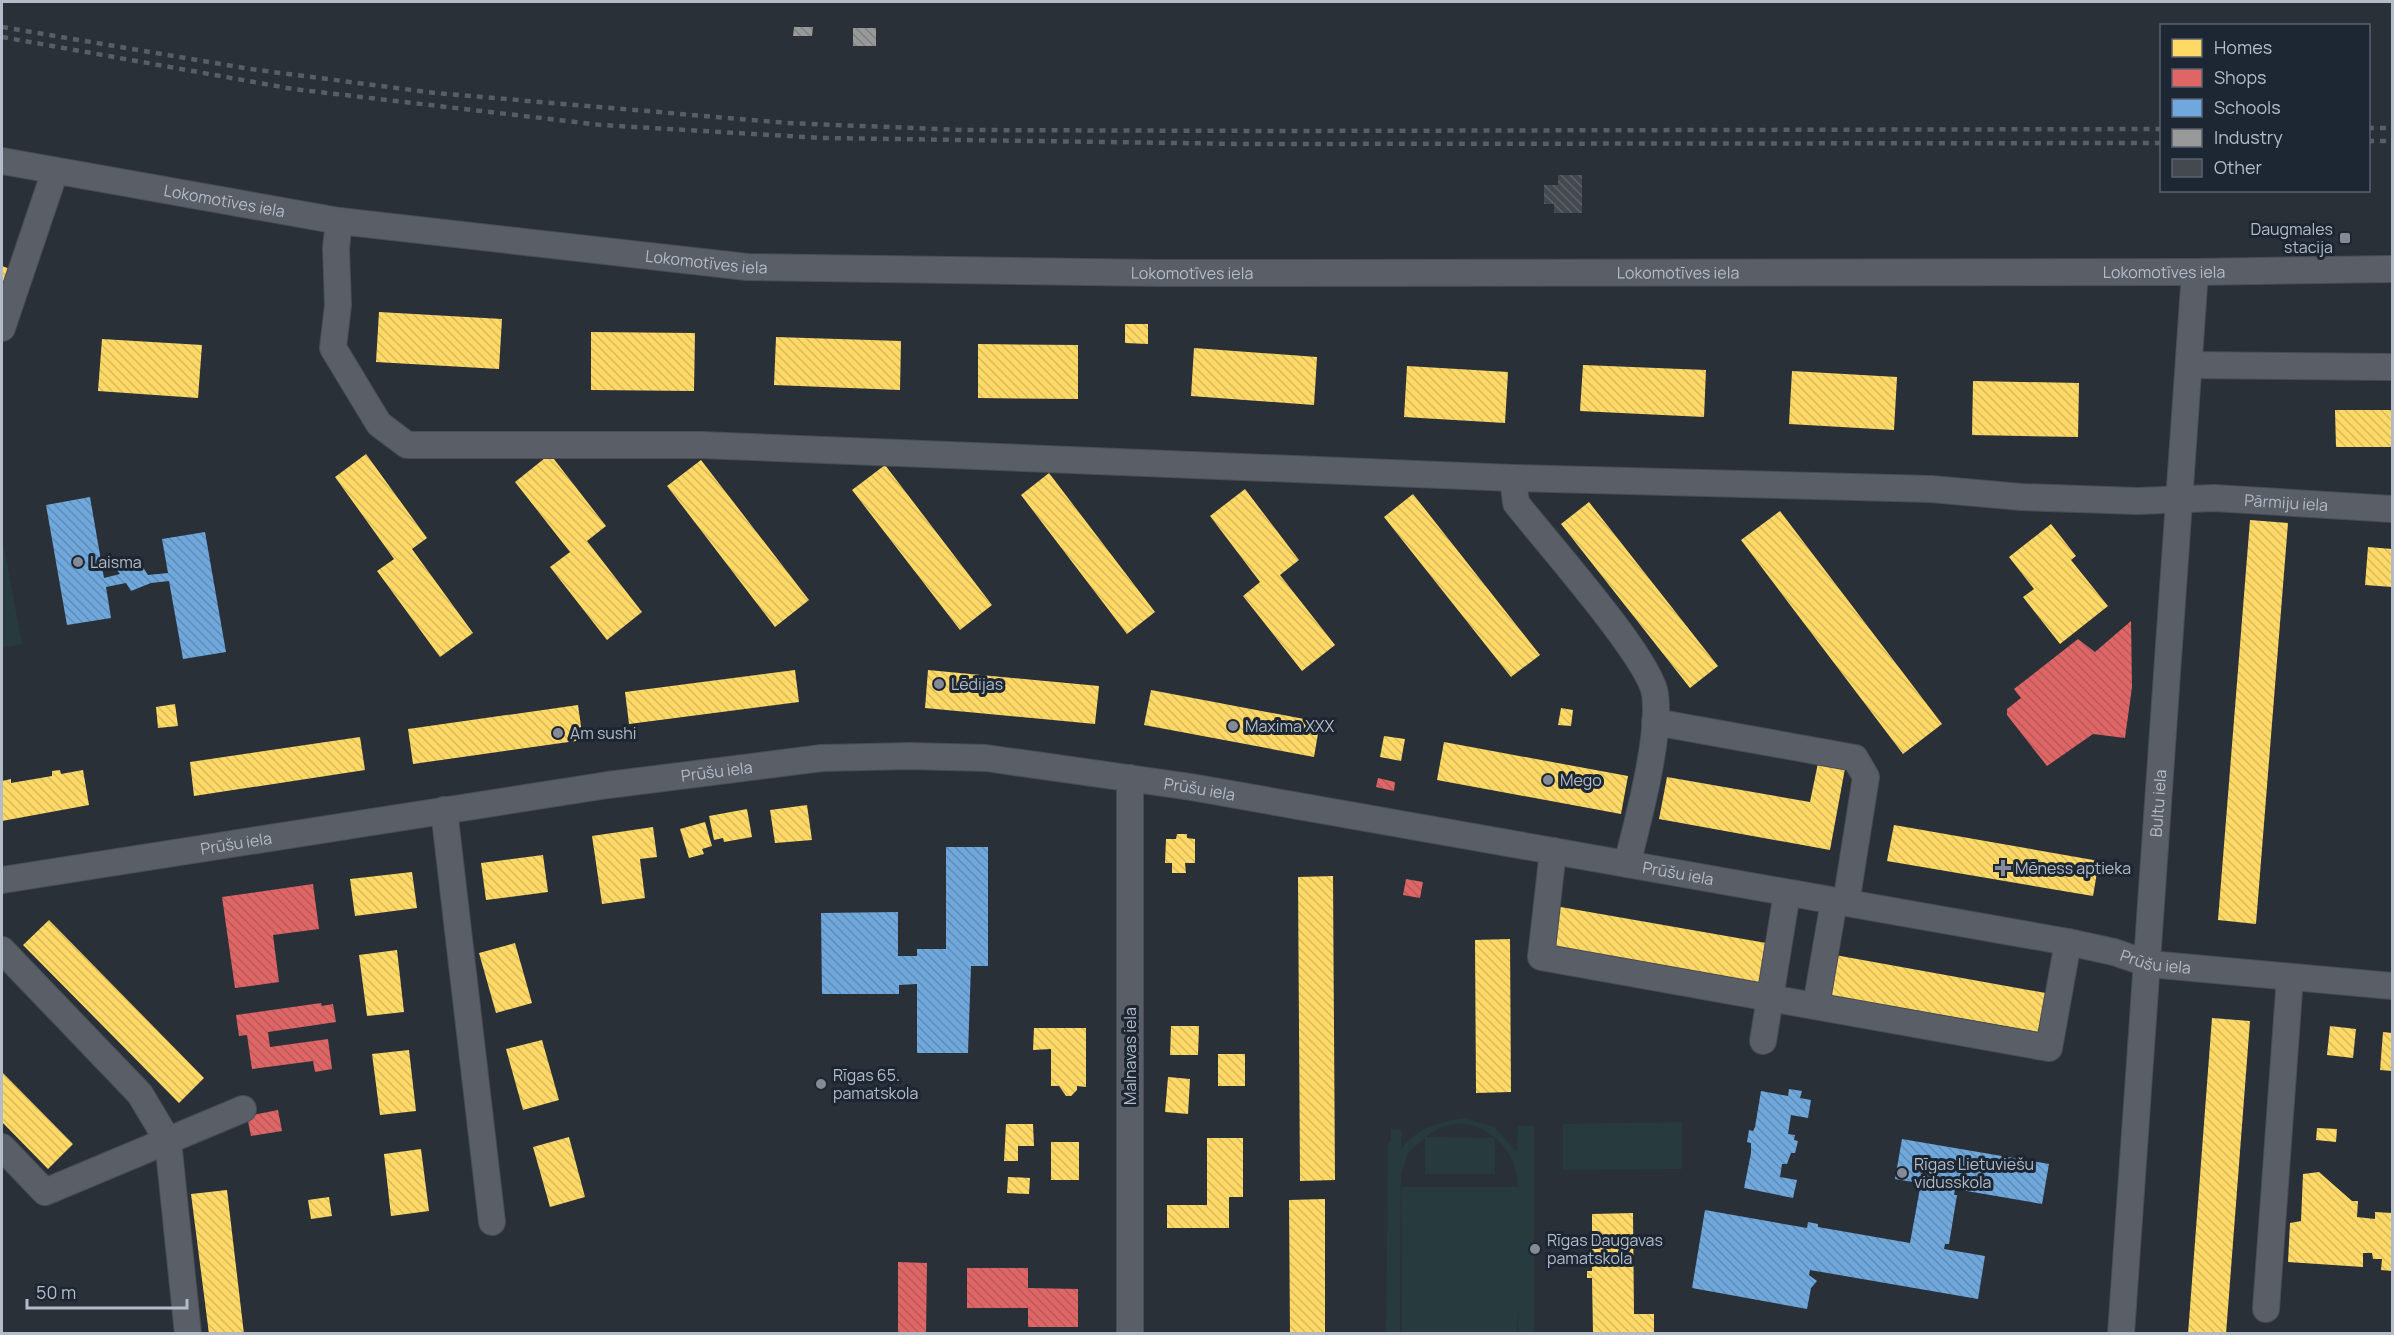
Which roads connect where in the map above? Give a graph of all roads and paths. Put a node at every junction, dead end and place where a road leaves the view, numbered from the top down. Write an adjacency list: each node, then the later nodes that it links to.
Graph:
1 (2, 161): 2 (street, Lokomotīves iela)
2 (55, 171): 3 (street, Lokomotīves iela); 6 (street)
3 (339, 221): 5 (street, Lokomotīves iela); 9 (street, Pārmiju iela)
4 (2392, 269): 5 (street, Lokomotīves iela)
5 (2194, 272): 7 (street, Bultu iela)
6 (2, 328)
7 (2189, 365): 8 (street); 10 (street, Bultu iela)
8 (2392, 367)
9 (1512, 478): 10 (street, Pārmiju iela); 12 (street)
10 (2179, 498): 11 (street, Pārmiju iela); 22 (street, Bultu iela)
11 (2392, 509)
12 (1655, 722): 16 (street); 19 (street)
13 (1130, 778): 14 (street, Prūšu iela); 15 (street, Prūšu iela); 34 (street, Malnavas iela)
14 (444, 810): 17 (street, Prūšu iela); 31 (street)
15 (1553, 851): 16 (street, Prūšu iela); 25 (street)
16 (1626, 864): 18 (street, Prūšu iela)
17 (2, 880)
18 (1787, 892): 19 (street, Prūšu iela); 25 (street)
19 (1840, 902): 20 (street, Prūšu iela); 26 (street)
20 (2068, 942): 22 (street, Prūšu iela); 26 (street)
21 (2, 950): 29 (street)
22 (2149, 964): 23 (street, Prūšu iela); 35 (street, Bultu iela)
23 (2290, 977): 24 (street, Prūšu iela); 32 (street)
24 (2392, 986)
25 (1770, 998): 26 (street); 27 (street)
26 (1816, 1006)
27 (1763, 1041)
28 (243, 1108): 29 (street)
29 (168, 1141): 30 (street); 33 (street)
30 (2, 1147)
31 (492, 1222)
32 (2266, 1309)
33 (188, 1334)
34 (1130, 1334)
35 (2121, 1334)

